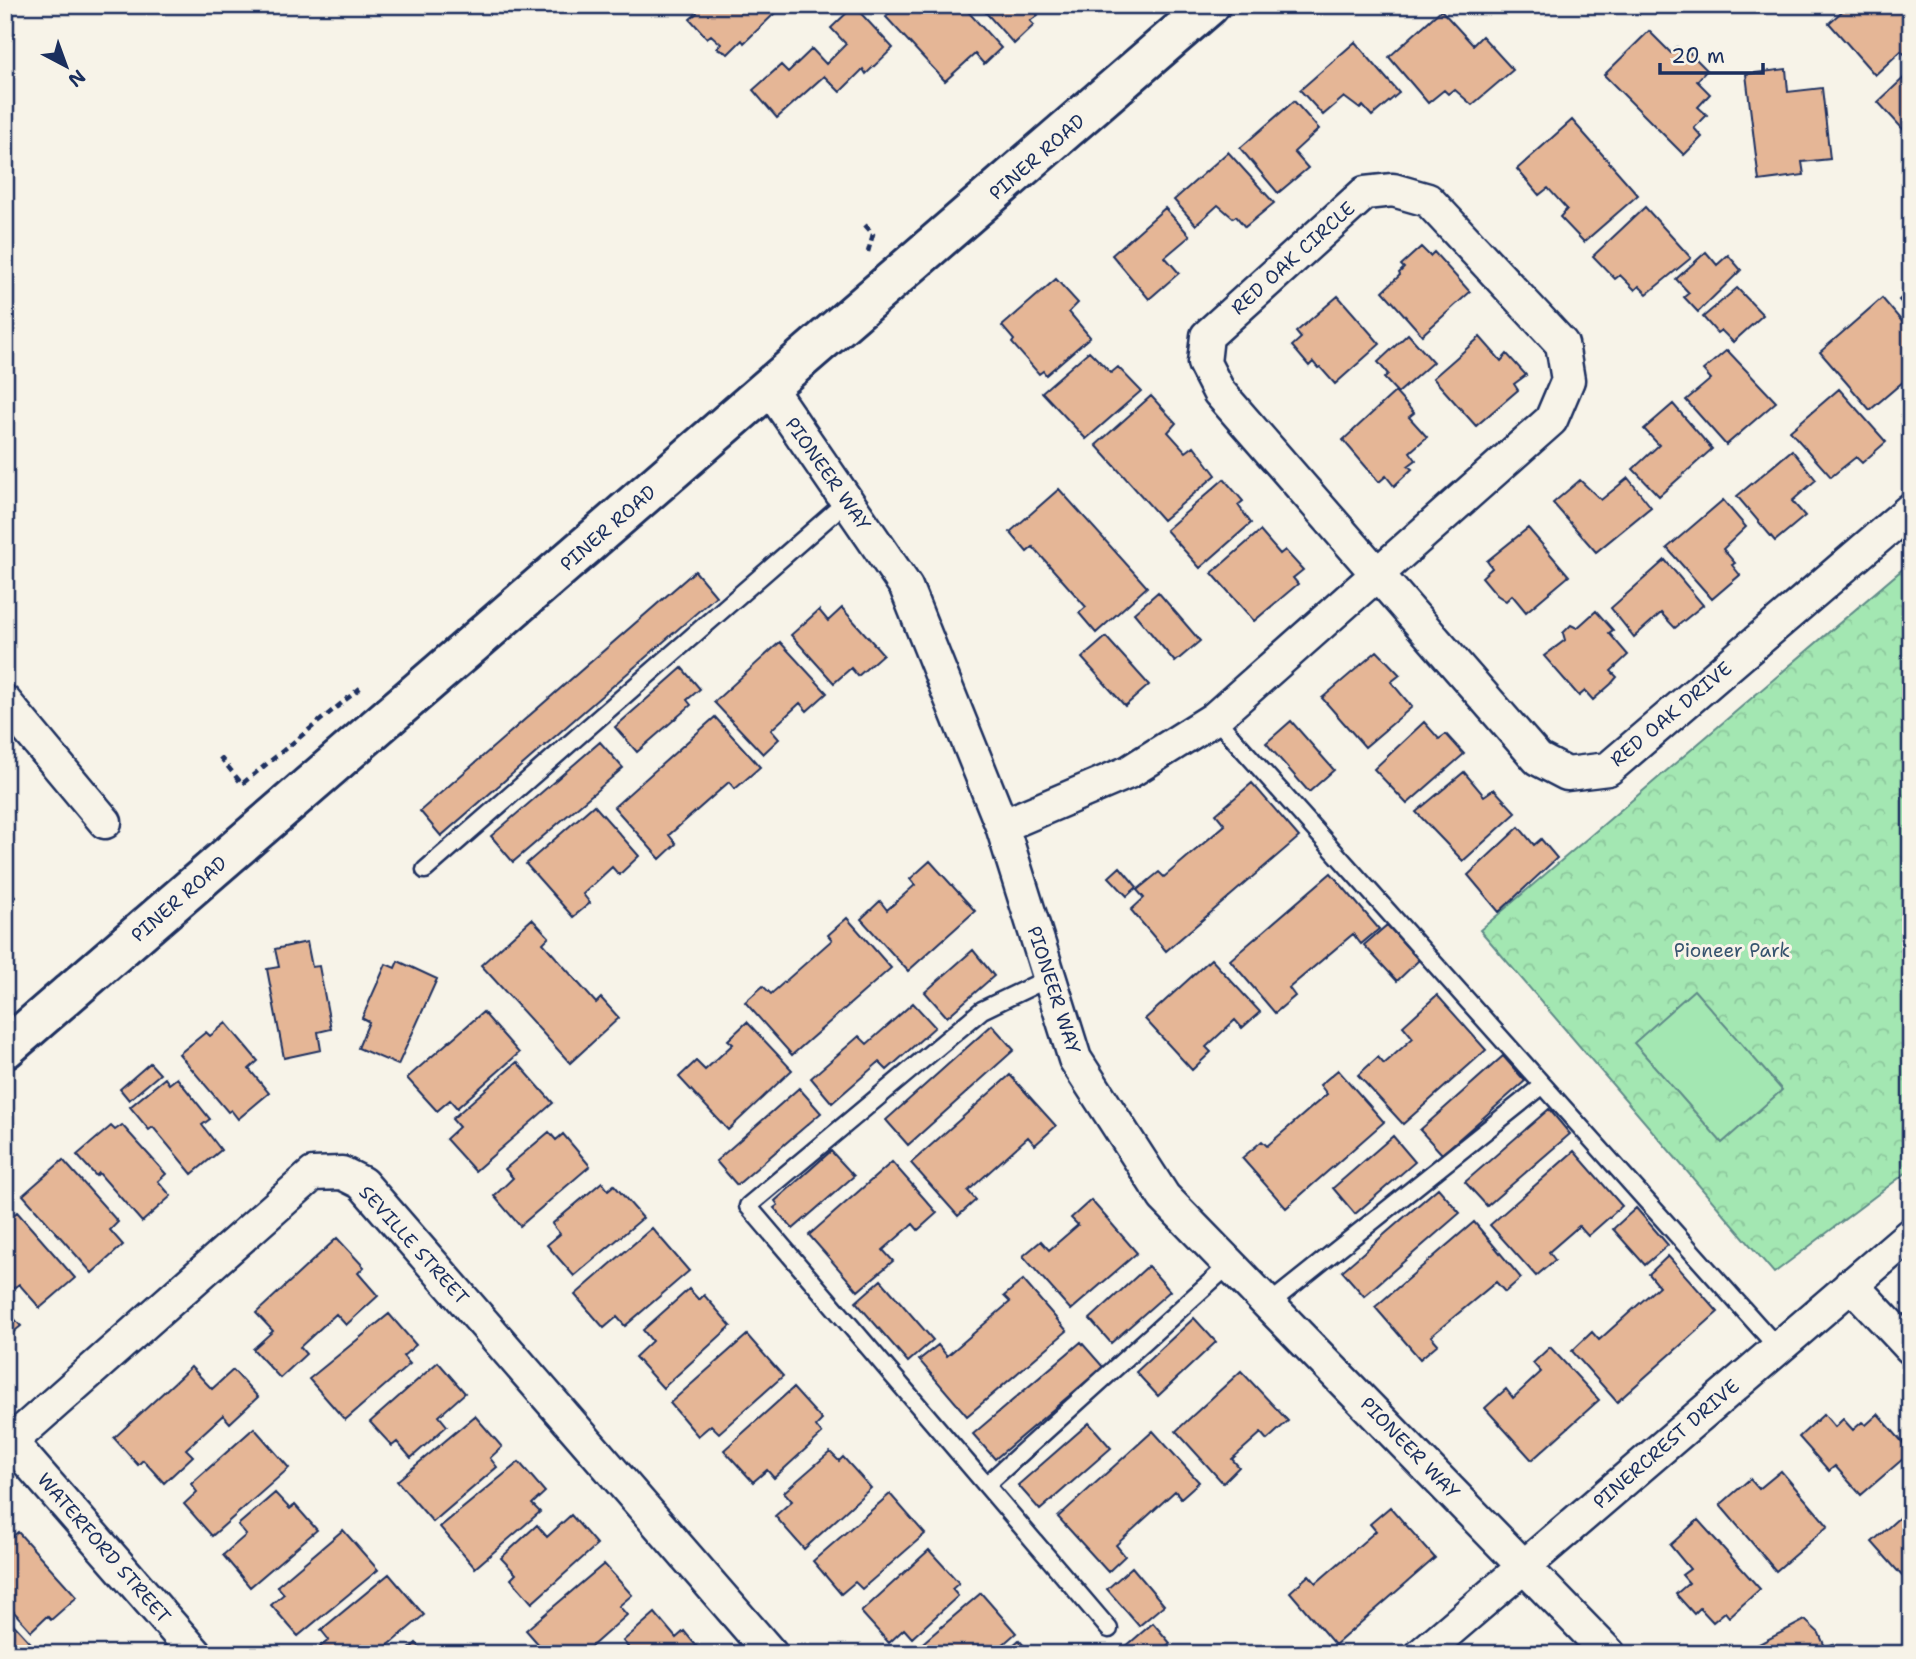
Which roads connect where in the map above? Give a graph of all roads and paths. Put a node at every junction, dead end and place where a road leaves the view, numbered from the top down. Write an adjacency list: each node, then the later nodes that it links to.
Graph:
1 (1210, 5): 2 (main road, PINER ROAD)
2 (770, 389): 3 (street, PIONEER WAY); 12 (main road, PINER ROAD)
3 (847, 501): 9 (street, PIONEER WAY); 10 (lane)
4 (1911, 509): 5 (street, RED OAK DRIVE)
5 (1379, 575): 5 (street, RED OAK CIRCLE); 7 (street, RED OAK CIRCLE)
6 (5, 702): 8 (street)
7 (1215, 718): 9 (street, RED OAK CIRCLE); 13 (lane)
8 (105, 822)
9 (1002, 826): 11 (street, PIONEER WAY)
10 (425, 870)
11 (1049, 978): 15 (street, PIONEER WAY); 21 (lane)
12 (5, 1049)
13 (1543, 1085): 17 (lane); 18 (lane)
14 (1911, 1234): 16 (street, PINERCREST DRIVE)
15 (1230, 1264): 17 (street, PIONEER WAY); 21 (lane)
16 (1851, 1284): 18 (street, PINERCREST DRIVE); 19 (street)
17 (1269, 1304): 22 (street, PIONEER WAY)
18 (1778, 1348): 22 (street, PINERCREST DRIVE)
19 (1911, 1348)
20 (8, 1444): 24 (street, WATERFORD STREET); 25 (street, SEVILLE STREET)
21 (986, 1485): 23 (lane)
22 (1526, 1566): 26 (street, PINERCREST DRIVE); 27 (street, PIONEER WAY)
23 (1109, 1629)
24 (196, 1654)
25 (771, 1654)
26 (1422, 1654)
27 (1609, 1654)

